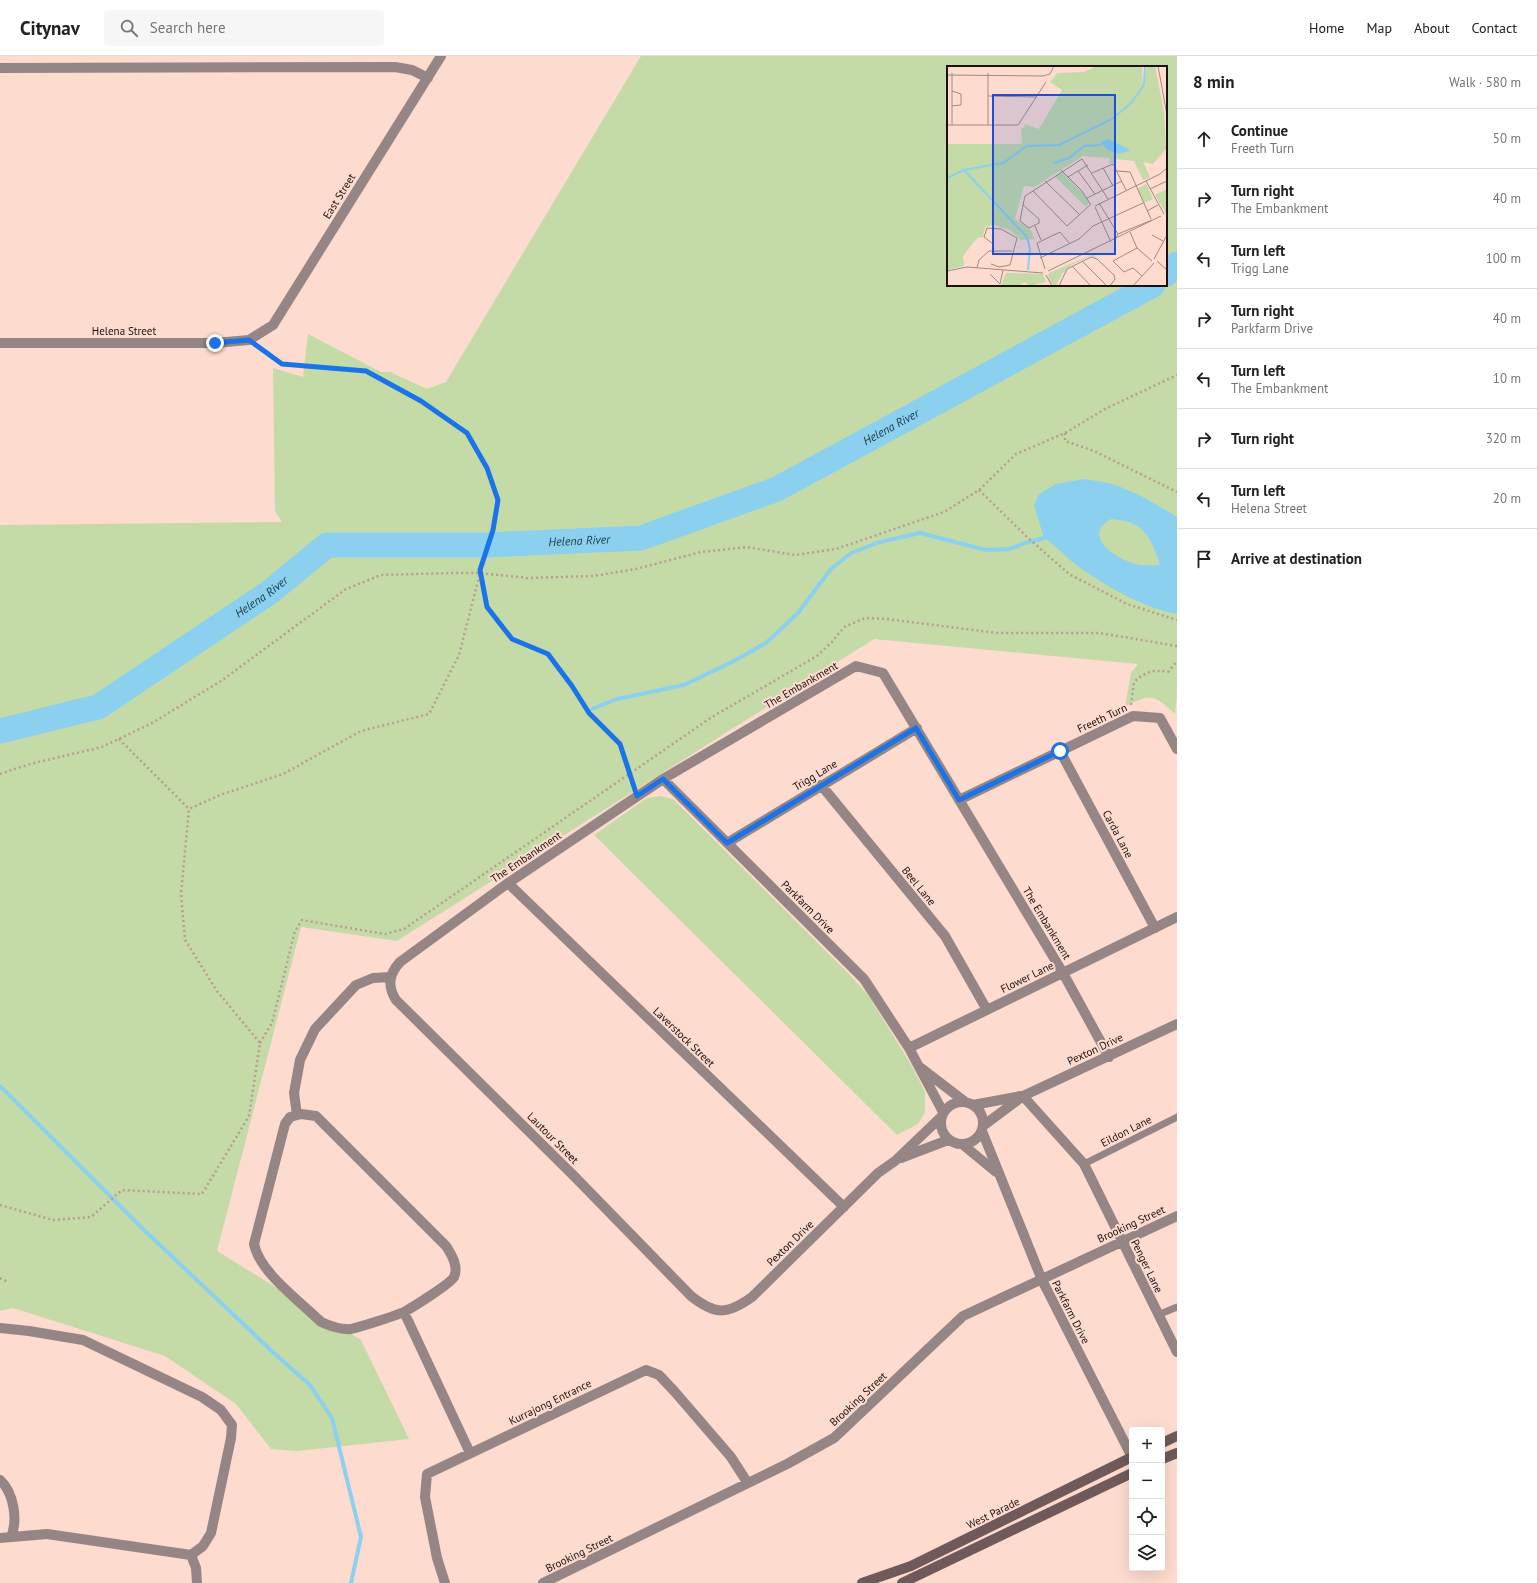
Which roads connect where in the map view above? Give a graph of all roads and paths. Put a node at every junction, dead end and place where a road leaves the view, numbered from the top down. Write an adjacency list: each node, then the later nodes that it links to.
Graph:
1 (441, 56): 3 (street, East Street)
2 (0, 68): 3 (street)
3 (428, 78): 4 (street, East Street)
4 (249, 340): 5 (street, Helena Street); 10 (path)
5 (0, 343)
6 (1177, 375): 7 (path)
7 (1065, 433): 8 (path); 9 (path)
8 (979, 490): 10 (path); 11 (path)
9 (1177, 492)
10 (480, 573): 15 (path); 21 (path); 23 (path)
11 (1177, 620)
12 (1177, 661): 13 (path)
13 (1133, 716): 16 (street, Freeth Turn); 17 (street, Freeth Turn)
14 (916, 728): 19 (street, The Embankment); 20 (street, Trigg Lane); 22 (street, The Embankment)
15 (119, 739): 18 (path); 23 (path)
16 (1177, 749)
17 (1060, 751): 22 (street, Freeth Turn); 27 (street, Carda Lane)
18 (0, 774)
19 (663, 779): 21 (street, The Embankment); 24 (street, Parkfarm Drive)
20 (821, 785): 24 (street, Trigg Lane); 30 (street, Beel Lane)
21 (637, 796): 25 (street, The Embankment)
22 (959, 800): 28 (street, The Embankment)
23 (189, 809): 46 (path)
24 (727, 843): 32 (street, Parkfarm Drive)
25 (508, 884): 29 (street, The Embankment); 47 (street, Laverstock Street)
26 (1177, 917): 27 (street, Flower Lane)
27 (1155, 928): 28 (street, Flower Lane)
28 (1063, 973): 30 (street, Flower Lane); 33 (street, The Embankment)
29 (390, 977): 38 (street); 53 (street, Lautour Street)
30 (987, 1010): 32 (street, Flower Lane)
31 (1177, 1024): 33 (street, Pexton Drive)
32 (909, 1048): 34 (street, Parkfarm Drive)
33 (1109, 1057): 35 (street, Pexton Drive)
34 (918, 1066): 36 (street, Parkfarm Drive); 37 (street, Parkfarm Drive)
35 (1023, 1096): 36 (street, Pexton Drive); 40 (street, Pexton Drive); 44 (street, Penger Lane)
36 (969, 1103): 37 (street); 40 (street, Parkfarm Drive)
37 (942, 1114): 41 (street, Parkfarm Drive); 43 (street, Pexton Drive)
38 (297, 1115): 55 (street); 55 (street)
39 (1177, 1117): 44 (lane, Eildon Lane)
40 (982, 1129): 42 (street); 45 (street, Parkfarm Drive)
41 (948, 1140): 42 (street, Parkfarm Drive); 43 (street, Pexton Drive)
42 (962, 1144): 45 (street, Parkfarm Drive)
43 (895, 1161): 47 (street, Pexton Drive)
44 (1084, 1164): 49 (street, Penger Lane)
45 (998, 1174): 51 (street, Parkfarm Drive)
46 (0, 1205)
47 (844, 1207): 53 (street, Pexton Drive)
48 (1177, 1216): 49 (street, Brooking Street)
49 (1122, 1242): 51 (street, Brooking Street); 56 (street, Penger Lane)
50 (0, 1278): 52 (path)
51 (1042, 1280): 61 (street, Parkfarm Drive); 68 (street, Brooking Street)
52 (8, 1282)
53 (691, 1296)
54 (1177, 1307): 56 (lane)
55 (404, 1312): 62 (street)
56 (1158, 1315): 58 (street, Penger Lane)
57 (0, 1328): 71 (street)
58 (1177, 1352)
59 (1177, 1436): 60 (street)
60 (1165, 1442)
61 (1129, 1451)
62 (470, 1453): 68 (street, Kurrajong Entrance); 73 (street, Kurrajong Entrance)
63 (1177, 1453): 65 (street)
64 (1129, 1458): 75 (street, West Parade)
65 (1165, 1458)
66 (1129, 1474): 76 (street)
67 (0, 1480): 69 (street)
68 (747, 1482): 74 (street, Brooking Street)
69 (11, 1537): 70 (street); 71 (street)
70 (0, 1538)
71 (191, 1554): 72 (street)
72 (196, 1583)
73 (445, 1583)
74 (543, 1583)
75 (862, 1583)
76 (902, 1583)

